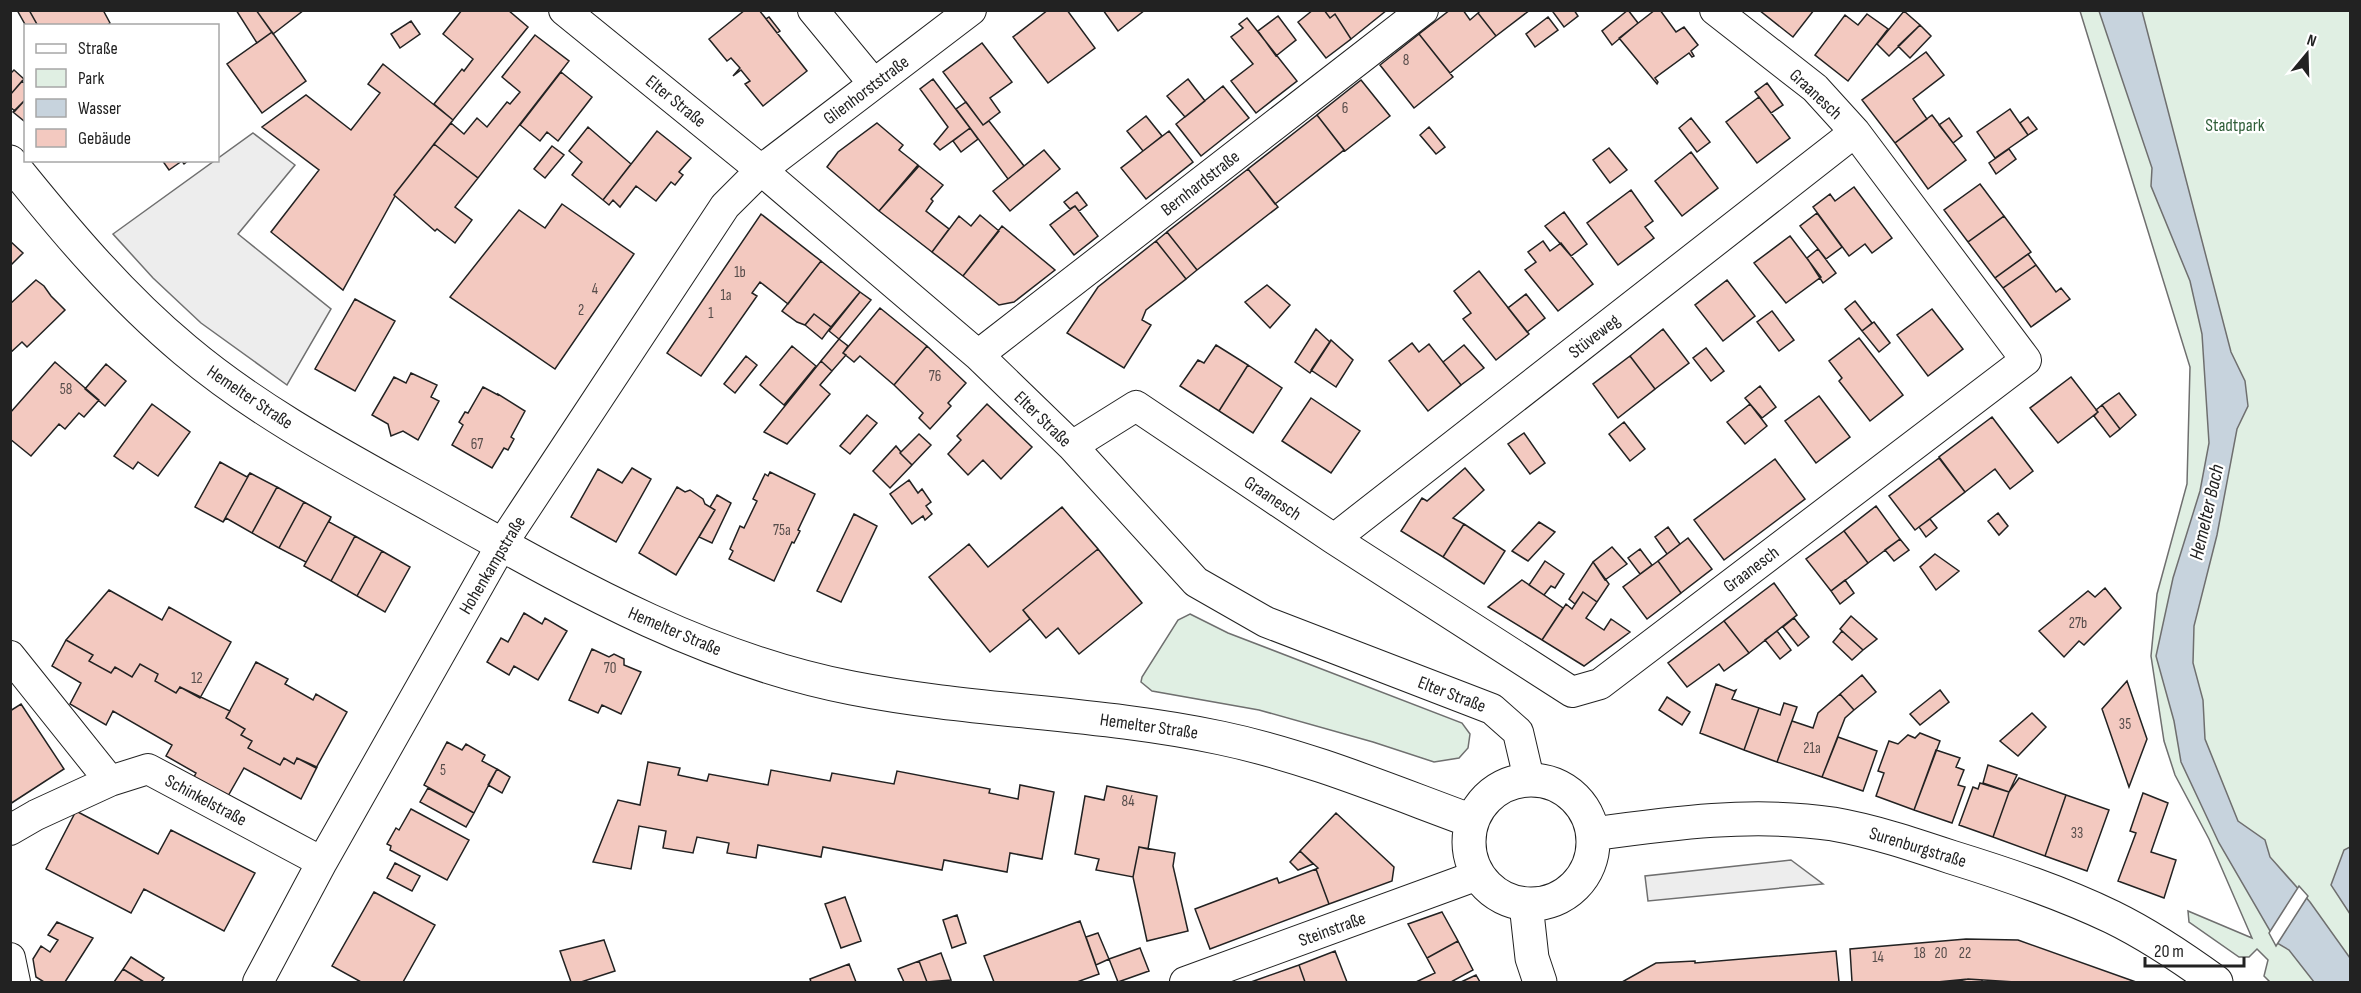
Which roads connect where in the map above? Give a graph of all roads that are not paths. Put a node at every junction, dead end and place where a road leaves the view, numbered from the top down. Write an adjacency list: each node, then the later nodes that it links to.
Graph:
1 (564, 10): 9 (street, Elter Straße)
2 (813, 10): 6 (street)
3 (971, 10): 6 (street, Glienhorststraße)
4 (1423, 10): 10 (street, Bernhardstraße)
5 (1715, 10): 7 (street, Graanesch)
6 (873, 84): 9 (street, Glienhorststraße)
7 (1855, 132): 12 (street, Stüveweg); 12 (street, Graanesch)
8 (10, 162): 13 (main road, Hemelter Straße)
9 (761, 170): 10 (street, Elter Straße); 13 (street, Hohenkampstraße)
10 (978, 355): 11 (street, Elter Straße)
11 (1072, 446): 12 (street, Graanesch); 15 (street, Elter Straße)
12 (1334, 539)
13 (502, 544): 17 (main road, Hemelter Straße); 20 (street, Hohenkampstraße)
14 (18, 666): 16 (street)
15 (1529, 779): 17 (main road); 19 (main road)
16 (110, 781): 18 (street, Schinkelstraße); 20 (street, Schinkelstraße)
17 (1472, 821): 21 (main road)
18 (10, 830)
19 (1593, 834): 22 (main road); 28 (main road, Surenburgstraße)
20 (322, 862): 25 (street, Hohenkampstraße)
21 (1478, 875): 22 (main road); 26 (street, Steinstraße)
22 (1526, 904): 27 (main road)
23 (10, 958): 24 (street)
24 (15, 982)
25 (258, 982)
26 (1185, 982)
27 (1540, 982)
28 (2216, 982)

